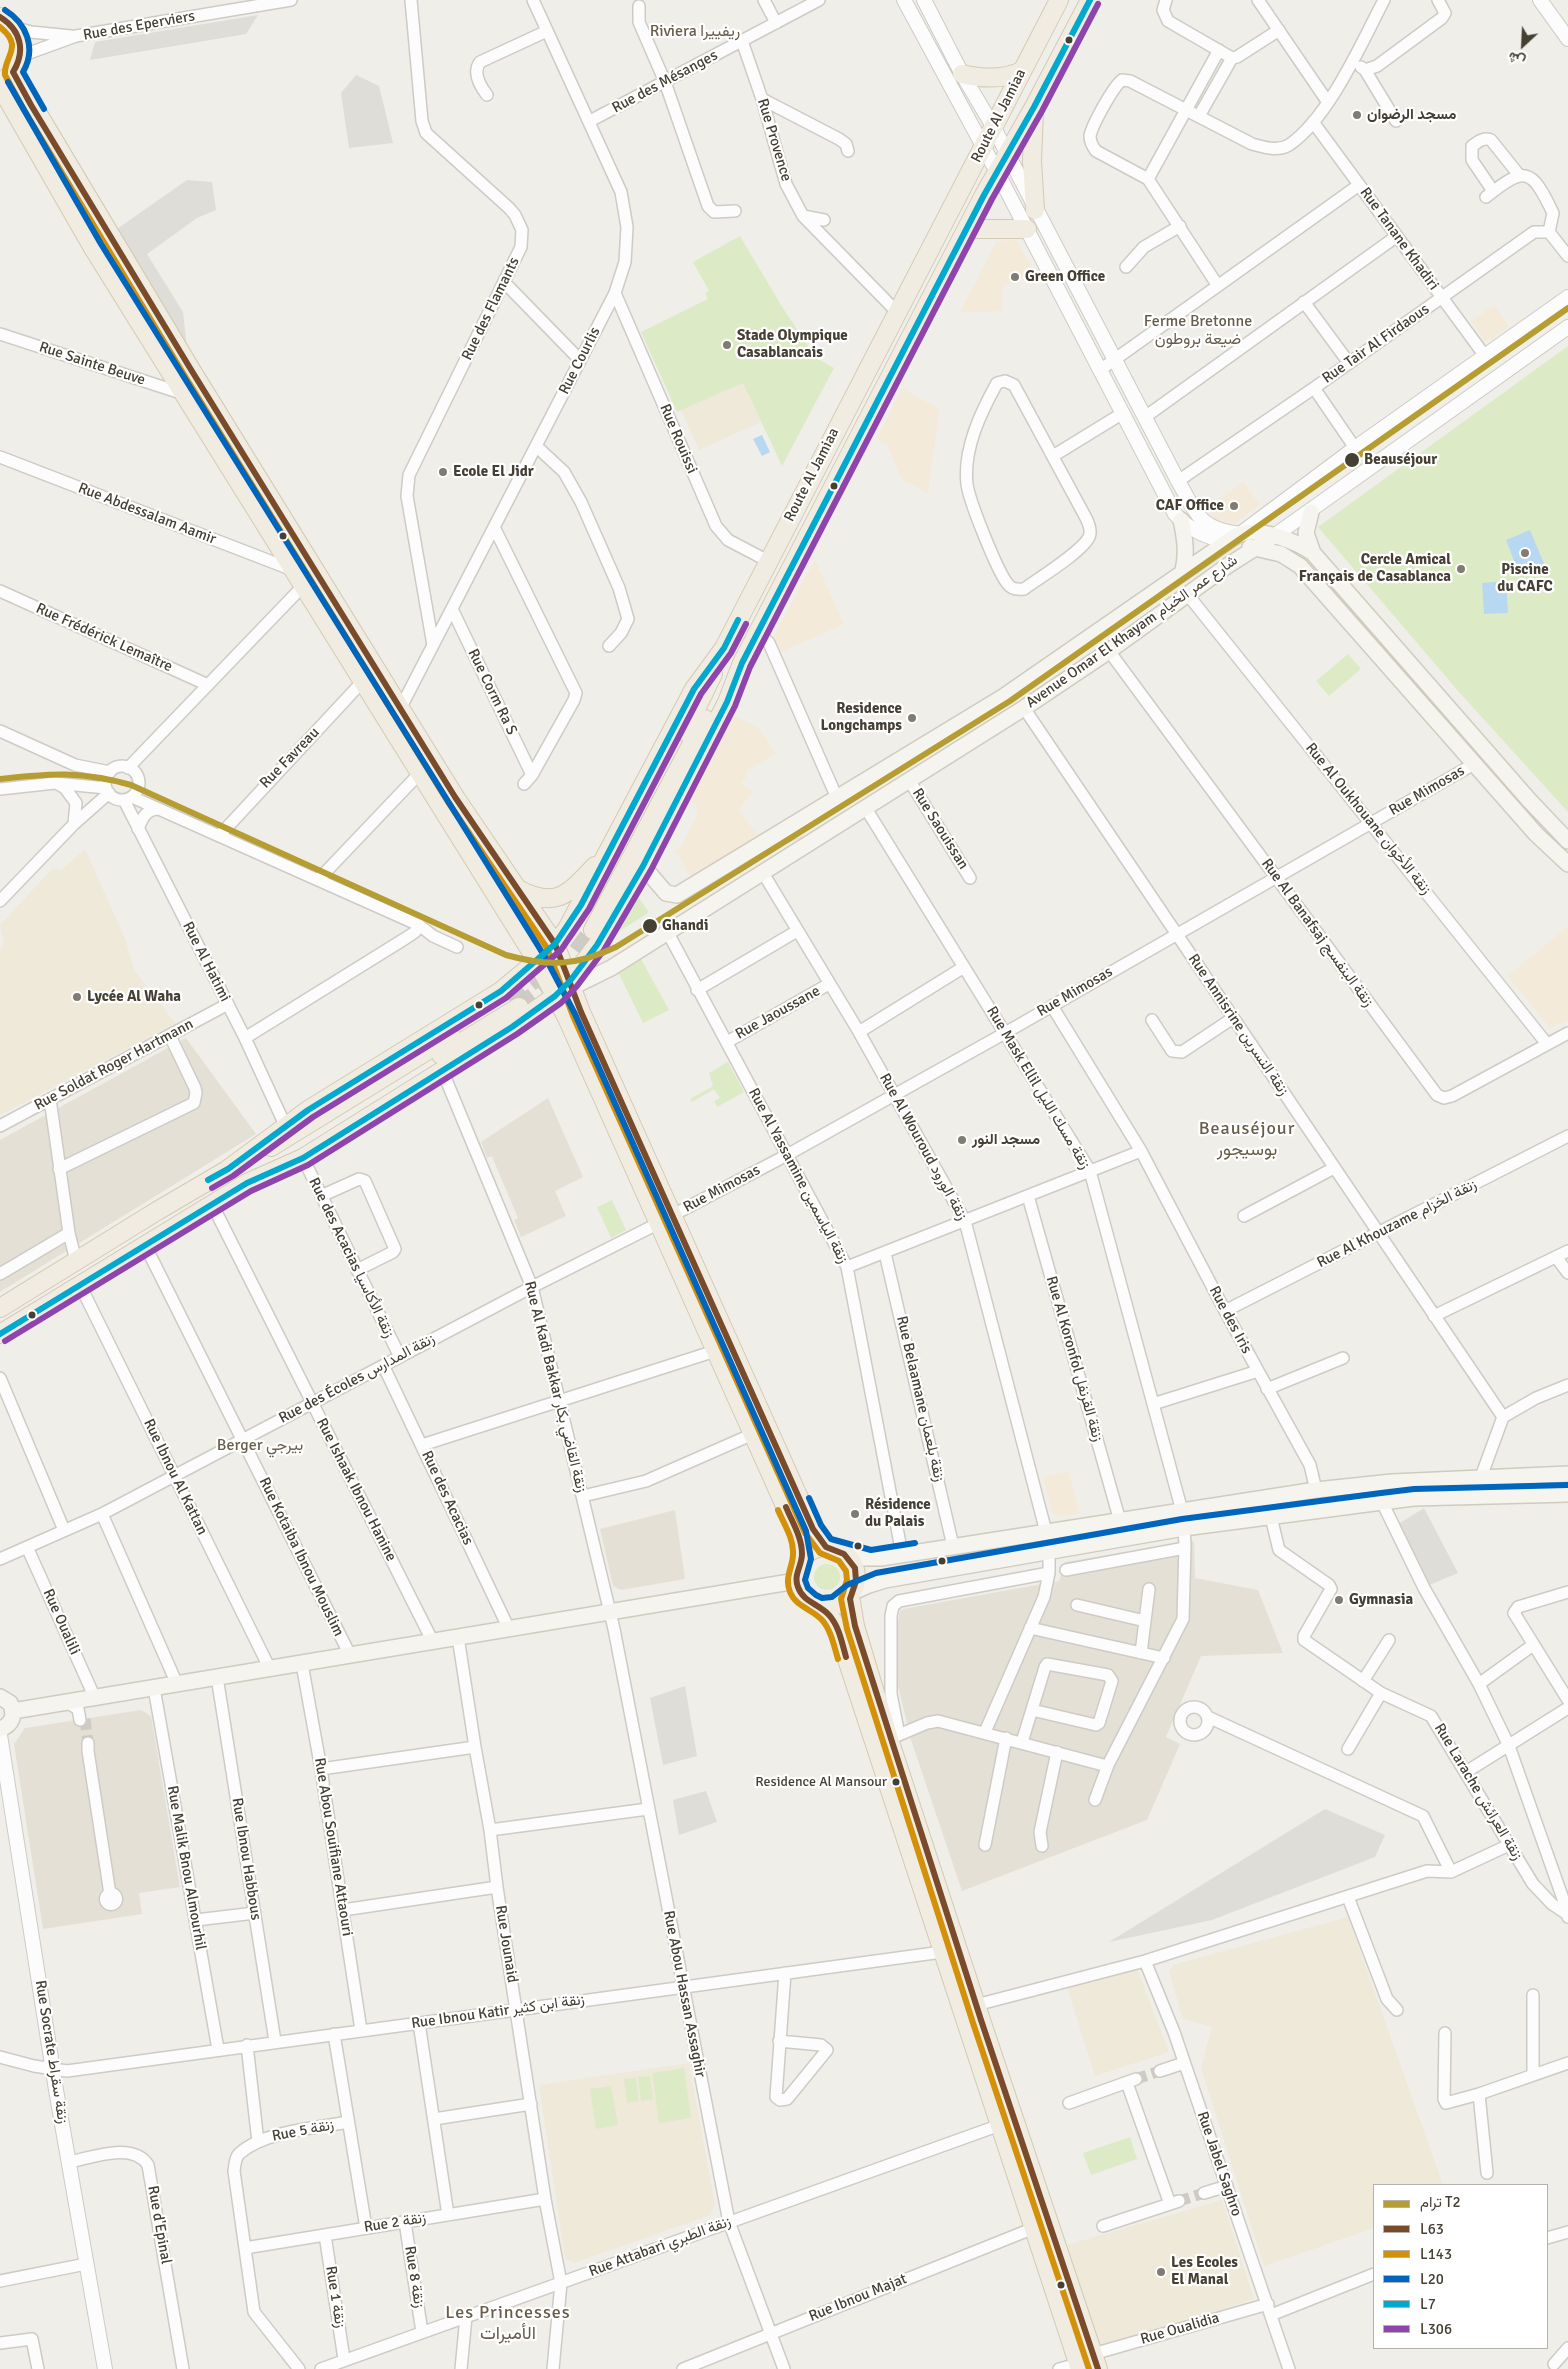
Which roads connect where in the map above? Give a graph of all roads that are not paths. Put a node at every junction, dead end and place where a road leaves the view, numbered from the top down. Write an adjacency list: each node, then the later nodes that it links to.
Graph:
1 (291, 0): 15 (street, Rue des Eperviers)
2 (411, 0): 62 (street, Rue des Flamants)
3 (533, 0): 20 (street, Rue Courlis)
4 (764, 0): 18 (street)
5 (819, 0): 18 (street, Rue des Mésanges)
6 (904, 0): 44 (street)
7 (924, 0): 30 (street)
8 (1059, 0): 29 (main road, Route Al Jamiaa)
9 (1090, 0): 37 (main road, Route Al Jamiaa)
10 (1166, 0): 24 (street)
11 (1258, 0): 19 (street)
12 (1384, 0): 27 (street)
13 (1438, 0): 28 (street)
14 (1540, 0): 22 (street)
15 (251, 3): 21 (street, Rue des Eperviers)
16 (639, 6): 32 (street)
17 (6, 22): 21 (street, Rue des Eperviers); 25 (main road)
18 (776, 23): 23 (street, Rue des Mésanges)
19 (1279, 30): 26 (street); 36 (street)
20 (547, 32): 34 (street); 40 (street, Rue Courlis)
21 (76, 36): 25 (street, Rue des Eperviers)
22 (1568, 39)
23 (742, 41): 32 (street, Rue des Mésanges); 35 (street, Rue Provence)
24 (1219, 50): 26 (street); 38 (street)
25 (21, 56): 31 (main road)
26 (1232, 58): 39 (street)
27 (1352, 62): 28 (street); 36 (street)
28 (1365, 70): 41 (street)
29 (1022, 71): 30 (main road); 43 (main road, Route Al Jamiaa)
30 (962, 74): 43 (street)
31 (6, 77): 108 (main road)
32 (665, 82): 40 (street, Rue des Mésanges); 52 (street)
33 (0, 86): 77 (main road)
34 (487, 96)
35 (762, 99): 45 (street); 53 (street, Rue Provence)
36 (1328, 101): 42 (street)
37 (1034, 107): 46 (main road, Route Al Jamiaa); 51 (main road)
38 (1186, 109): 39 (street); 49 (street); 49 (street)
39 (1199, 116): 42 (street)
40 (590, 121): 64 (street, Rue Courlis)
41 (1396, 121)
42 (1313, 122): 50 (street, Rue Tanane Khadiri)
43 (994, 128): 44 (main road, Route Al Jamiaa); 46 (street)
44 (984, 147): 47 (street); 68 (main road, Route Al Jamiaa)
45 (848, 151)
46 (1008, 154): 47 (main road, Route Al Jamiaa); 51 (street)
47 (997, 172): 56 (main road, Route Al Jamiaa); 57 (street)
48 (1519, 175): 48 (street); 58 (street)
49 (1148, 179): 55 (street)
50 (1360, 185): 59 (street, Rue Tanane Khadiri); 63 (street)
51 (1035, 210): 73 (street)
52 (735, 211)
53 (803, 216): 54 (street); 68 (street, Rue Provence)
54 (824, 220)
55 (1180, 226): 61 (street); 63 (street)
56 (967, 229): 57 (main road); 99 (main road, Route Al Jamiaa)
57 (1027, 229): 75 (street)
58 (1549, 232): 60 (street); 65 (street, Rue Tair Al Firdaous)
59 (1397, 236): 65 (street, Rue Tanane Khadiri); 67 (street)
60 (1568, 256)
61 (1126, 267)
62 (504, 283): 72 (street); 100 (street, Rue des Flamants)
63 (1218, 286): 73 (street)
64 (615, 293): 72 (street, Rue Courlis); 93 (street, Rue Rouissi)
65 (1442, 297): 71 (street, Rue Tanane Khadiri); 74 (street, Rue Tair Al Firdaous)
66 (1568, 297): 71 (street, Avenue Omar El Khayam شارع عمر الخيام)
67 (1304, 302): 74 (street); 79 (street)
68 (897, 312): 93 (main road, Route Al Jamiaa)
69 (1568, 327): 85 (street, Avenue Omar El Khayam شارع عمر الخيام)
70 (0, 334): 77 (street, Rue Sainte Beuve)
71 (1485, 356): 81 (street, Avenue Omar El Khayam شارع عمر الخيام)
72 (580, 360): 80 (street, Rue Courlis)
73 (1114, 360): 75 (street); 79 (street)
74 (1349, 363): 76 (street, Rue Tair Al Firdaous)
75 (1100, 370): 78 (street)
76 (1314, 388): 81 (street); 84 (street, Rue Tair Al Firdaous)
77 (184, 394): 95 (main road)
78 (1123, 413): 82 (street); 86 (street)
79 (1145, 417): 84 (street)
80 (536, 446): 87 (street, Rue Courlis); 101 (street)
81 (1354, 448): 88 (street, Avenue Omar El Khayam شارع عمر الخيام)
82 (1053, 456): 82 (street)
83 (0, 457): 95 (street, Rue Abdessalam Aamir)
84 (1178, 481): 88 (street)
85 (1312, 512): 89 (street, Avenue Omar El Khayam شارع عمر الخيام); 92 (main road)
86 (1181, 520): 90 (street); 94 (main road)
87 (494, 527): 98 (street, Rue Courlis); 114 (street)
88 (1240, 534): 89 (main road); 90 (main road, Avenue Omar El Khayam شارع عمر الخيام)
89 (1274, 536): 91 (main road, Avenue Omar El Khayam شارع عمر الخيام); 92 (main road)
90 (1227, 542): 91 (main road); 94 (main road, Avenue Omar El Khayam شارع عمر الخيام)
91 (1255, 547): 97 (main road, Avenue Omar El Khayam شارع عمر الخيام); 110 (main road)
92 (1313, 553): 128 (main road)
93 (768, 561): 102 (main road, Route Al Jamiaa)
94 (1183, 571): 121 (main road, Avenue Omar El Khayam شارع عمر الخيام)
95 (299, 578): 105 (main road); 106 (street)
96 (0, 591): 106 (street, Rue Frédérick Lemaître)
97 (1188, 596): 103 (main road, Avenue Omar El Khayam شارع عمر الخيام); 125 (street, Rue Al Oukhouane زنقة الأخوان)
98 (452, 609): 100 (street, Rue Courlis); 114 (street, Rue Corm Ra S)
99 (757, 635): 104 (main road, Route Al Jamiaa); 121 (street)
100 (433, 645): 108 (street, Rue Courlis)
101 (609, 646)
102 (724, 648): 104 (main road); 129 (main road, Route Al Jamiaa)
103 (1109, 651): 107 (main road, Avenue Omar El Khayam شارع عمر الخيام); 134 (street, Rue Al Banafsaj زنقة البنفسج)
104 (742, 663): 131 (main road, Route Al Jamiaa)
105 (363, 681): 113 (main road); 127 (street, Rue Favreau)
106 (208, 685): 111 (street)
107 (1024, 708): 115 (main road, Avenue Omar El Khayam شارع عمر الخيام); 141 (street, Rue Annisrine زنقة النسرين)
108 (400, 709): 136 (main road)
109 (0, 731): 112 (street)
110 (1474, 764): 125 (street, Rue Mimosas); 130 (main road)
111 (128, 768): 112 (street); 120 (street)
112 (110, 772): 119 (street)
113 (419, 774): 135 (street); 144 (main road)
114 (532, 775): 117 (street)
115 (910, 780): 122 (main road, Avenue Omar El Khayam شارع عمر الخيام); 133 (street, Rue Saouissan)
116 (55, 783): 118 (street); 119 (street); 124 (street)
117 (524, 784)
118 (0, 789)
119 (108, 791): 120 (street); 124 (street)
120 (128, 798): 123 (street); 126 (street, Rue Al Hatimi)
121 (837, 798): 131 (main road, Avenue Omar El Khayam شارع عمر الخيام)
122 (865, 807): 132 (main road, Avenue Omar El Khayam شارع عمر الخيام); 145 (street, Rue Mask Ellil زنقة مسك الليل)
123 (159, 809): 126 (street); 127 (street)
124 (74, 824): 137 (street)
125 (1372, 824): 134 (street, Rue Mimosas); 160 (street, Rue Al Oukhouane زنقة الأخوان)
126 (138, 829): 150 (street, Rue Al Hatimi)
127 (219, 836): 135 (street)
128 (1568, 841)
129 (610, 851): 136 (main road); 142 (main road, Route Al Jamiaa)
130 (1568, 864)
131 (643, 866): 146 (main road, Route Al Jamiaa)
132 (763, 873): 139 (street, Rue Al Wouroud زنقة الورود); 140 (main road, Avenue Omar El Khayam شارع عمر الخيام)
133 (970, 878)
134 (1276, 878): 141 (street, Rue Mimosas); 160 (street, Rue Al Banafsaj زنقة البنفسج)
135 (318, 880): 138 (street)
136 (518, 889): 142 (main road)
137 (0, 900)
138 (419, 925): 143 (street); 158 (street)
139 (796, 931): 147 (street, Rue Al Wouroud زنقة الورود); 148 (street)
140 (668, 933): 146 (main road, Avenue Omar El Khayam شارع عمر الخيام); 148 (street, Rue Al Yassamine زنقة الياسمين)
141 (1176, 934): 151 (street, Rue Mimosas); 152 (street, Rue Annisrine زنقة النسرين)
142 (555, 944): 144 (main road, Route Al Jamiaa); 146 (main road)
143 (457, 947)
144 (538, 961): 149 (main road); 164 (main road, Route Al Jamiaa)
145 (964, 968): 154 (street); 155 (street, Rue Mask Ellil زنقة مسك الليل)
146 (571, 984): 149 (main road, Route Al Jamiaa); 179 (main road)
147 (830, 984): 154 (street, Rue Al Wouroud زنقة الورود); 159 (street, Rue Jaoussane)
148 (697, 990): 159 (street, Rue Al Yassamine زنقة الياسمين)
149 (555, 996): 161 (main road, Route Al Jamiaa); 179 (main road)
150 (228, 1004): 157 (street, Rue Soldat Roger Hartmann); 158 (street, Rue Al Hatimi)
151 (1052, 1006): 155 (street, Rue Mimosas); 167 (street, Rue des Iris)
152 (1233, 1018): 153 (street); 172 (street, Rue Annisrine زنقة النسرين)
153 (1152, 1020)
154 (859, 1032): 162 (street, Rue Al Wouroud زنقة الورود)
155 (1006, 1033): 162 (street, Rue Mimosas); 173 (street, Rue Mask Ellil زنقة مسك الليل)
156 (1568, 1033): 160 (street, Rue Al Banafsaj زنقة البنفسج)
157 (170, 1036): 163 (street, Rue Soldat Roger Hartmann); 170 (street)
158 (245, 1038): 164 (street, Rue Al Hatimi)
159 (726, 1042): 168 (street, Rue Al Yassamine زنقة الياسمين)
160 (1547, 1044)
161 (442, 1070): 169 (main road, Route Al Jamiaa); 193 (street, Rue Al Kadi Bakkar زنقة القاضي بكار)
162 (894, 1094): 168 (street, Rue Mimosas); 180 (street, Rue Al Wouroud زنقة الورود)
163 (50, 1099): 165 (street, Rue Soldat Roger Hartmann); 170 (street)
164 (285, 1125): 171 (main road, Route Al Jamiaa)
165 (0, 1126)
166 (1568, 1136): 182 (street, Rue Al Khouzame زنقة الخزام)
167 (1141, 1151): 173 (street); 195 (street, Rue des Iris)
168 (787, 1154): 179 (street, Rue Mimosas); 188 (street, Rue Al Yassamine زنقة الياسمين)
169 (303, 1158): 174 (main road, Route Al Jamiaa); 175 (street, Rue des Acacias زنقة الأكاسيا)
170 (59, 1168): 181 (street)
171 (228, 1168): 174 (main road); 187 (main road)
172 (1334, 1168): 178 (street); 182 (street, Rue Annisrine زنقة النسرين)
173 (1090, 1172): 176 (street); 208 (street, Rue Mask Ellil زنقة مسك الليل)
174 (247, 1183): 177 (main road)
175 (321, 1196): 189 (street, Rue des Acacias زنقة الأكاسيا); 189 (street)
176 (1028, 1196): 180 (street); 223 (street, Rue Al Koronfol زنقة القرنفل)
177 (212, 1204): 183 (main road); 207 (street, Rue Ishaak Ibnou Hanine)
178 (1244, 1216)
179 (666, 1219): 193 (street, Rue des Écoles زنقة المدارس); 198 (main road); 229 (main road)
180 (965, 1221): 185 (street); 226 (street, Rue Al Wouroud زنقة الورود)
181 (69, 1233): 187 (street); 191 (street)
182 (1378, 1233): 195 (street, Rue Al Khouzame زنقة الخزام); 196 (street, Rue Annisrine زنقة النسرين)
183 (145, 1245): 192 (main road); 211 (street, Rue Kotaiba Ibnou Mouslim)
184 (1568, 1251): 186 (street)
185 (886, 1252): 188 (street); 227 (street, Rue Belaamane زنقة بلعمان)
186 (1556, 1257): 190 (street); 196 (street)
187 (76, 1261): 194 (main road)
188 (847, 1267): 233 (street, Rue Al Yassamine زنقة الياسمين)
189 (357, 1270): 199 (street, Rue des Acacias زنقة الأكاسيا)
190 (1568, 1273)
191 (0, 1274)
192 (80, 1285): 197 (main road); 214 (street, Rue Ibnou Al Kattan)
193 (532, 1287): 199 (street, Rue des Écoles زنقة المدارس); 206 (street, Rue Al Kadi Bakkar زنقة القاضي بكار)
194 (0, 1308)
195 (1225, 1311): 202 (street, Rue des Iris)
196 (1434, 1316): 209 (street, Rue Annisrine زنقة النسرين)
197 (0, 1334)
198 (715, 1351): 206 (street); 210 (main road)
199 (400, 1357): 201 (street, Rue des Écoles زنقة المدارس)
200 (1344, 1358): 205 (street)
201 (384, 1367): 207 (street, Rue des Écoles زنقة المدارس); 212 (street, Rue des Acacias)
202 (1258, 1371): 205 (street, Rue des Iris); 208 (street)
203 (0, 1378): 225 (street)
204 (1568, 1385): 209 (street)
205 (1267, 1389): 216 (street, Rue des Iris)
206 (559, 1400): 212 (street); 218 (street, Rue Al Kadi Bakkar زنقة القاضي بكار)
207 (312, 1402): 211 (street, Rue des Écoles زنقة المدارس); 250 (street, Rue Ishaak Ibnou Hanine)
208 (1153, 1404): 220 (street, Rue Mask Ellil زنقة مسك الليل)
209 (1503, 1417): 215 (street)
210 (753, 1434): 218 (street); 235 (main road)
211 (243, 1439): 214 (street, Rue des Écoles زنقة المدارس); 253 (street, Rue Kotaiba Ibnou Mouslim)
212 (422, 1445): 247 (street, Rue des Acacias)
213 (1568, 1474): 215 (main road)
214 (174, 1475): 221 (street, Rue des Écoles زنقة المدارس); 256 (street, Rue Ibnou Al Kattan)
215 (1481, 1477): 216 (main road)
216 (1316, 1490): 220 (main road)
217 (1568, 1494): 219 (main road)
218 (583, 1496): 242 (street, Rue Al Kadi Bakkar زنقة القاضي بكار)
219 (1382, 1502): 222 (main road); 260 (street)
220 (1182, 1511): 223 (main road)
221 (102, 1514): 225 (street, Rue des Écoles زنقة المدارس); 259 (street)
222 (1271, 1517): 224 (main road); 258 (street, Rue Larache زنقة العرائش)
223 (1120, 1521): 226 (main road)
224 (1184, 1528): 230 (street); 231 (main road)
225 (64, 1530): 228 (street, Rue des Écoles زنقة المدارس)
226 (1046, 1532): 227 (main road)
227 (953, 1546): 233 (main road)
228 (27, 1547): 234 (street, Rue des Écoles زنقة المدارس); 264 (street, Rue Oualili)
229 (826, 1547): 232 (main road); 235 (main road)
230 (1185, 1548): 236 (street); 254 (street)
231 (1049, 1552): 237 (street); 241 (main road)
232 (844, 1553): 233 (main road); 241 (main road)
233 (902, 1554)
234 (0, 1559)
235 (802, 1559): 238 (main road)
236 (1066, 1570)
237 (1049, 1573): 246 (street); 274 (street)
238 (796, 1581): 242 (main road); 244 (main road)
239 (1149, 1589): 245 (street)
240 (1568, 1592): 251 (street)
241 (851, 1595): 244 (main road); 274 (main road)
242 (609, 1605): 247 (main road); 286 (street, Rue Abou Hassan Assaghir)
243 (1077, 1605): 245 (street)
244 (821, 1607): 299 (main road)
245 (1144, 1621): 252 (street)
246 (1030, 1628): 252 (street); 272 (street)
247 (509, 1629): 248 (main road)
248 (458, 1637): 250 (main road); 279 (street, Rue Jounaid)
249 (1389, 1640): 258 (street)
250 (433, 1642): 253 (main road)
251 (1533, 1645): 260 (street); 265 (street)
252 (1141, 1653): 254 (street)
253 (350, 1655): 255 (main road)
254 (1164, 1658): 282 (street)
255 (302, 1664): 256 (main road); 283 (street, Rue Abou Souifiane Attaouri)
256 (270, 1669): 257 (main road)
257 (217, 1678): 259 (main road); 296 (street, Rue Ibnou Habbous)
258 (1363, 1681): 262 (street, Rue Larache زنقة العرائش)
259 (177, 1684): 261 (main road)
260 (1479, 1684): 278 (street)
261 (154, 1688): 264 (main road); 298 (street, Rue Malik Bnou Almourhil)
262 (1382, 1693): 280 (street); 284 (street, Rue Larache زنقة العرائش)
263 (0, 1697): 269 (main road)
264 (93, 1698): 266 (main road); 266 (street)
265 (1568, 1700)
266 (67, 1702): 269 (main road)
267 (1568, 1708): 278 (street)
268 (1032, 1710): 268 (street); 276 (street)
269 (13, 1711): 271 (main road)
270 (1208, 1717): 291 (street)
271 (0, 1729)
272 (984, 1732): 274 (street); 275 (street)
273 (0, 1735): 318 (street, Rue Socrate زنقة سقراط)
274 (894, 1737): 304 (main road)
275 (1006, 1738): 276 (street); 288 (street)
276 (1022, 1742): 281 (street)
277 (86, 1746): 293 (street)
278 (1509, 1746): 284 (street); 297 (street)
279 (475, 1747): 283 (street); 287 (street, Rue Jounaid)
280 (1348, 1749)
281 (1057, 1752): 282 (street); 290 (street)
282 (1108, 1766): 285 (street)
283 (320, 1769): 295 (street, Rue Abou Souifiane Attaouri)
284 (1466, 1772): 289 (street, Rue Larache زنقة العرائش)
285 (1095, 1800)
286 (648, 1809): 287 (street); 302 (street, Rue Abou Hassan Assaghir)
287 (490, 1830): 292 (street, Rue Jounaid)
288 (984, 1845)
289 (1509, 1845): 291 (street); 297 (street, Rue Larache زنقة العرائش)
290 (1042, 1846)
291 (1452, 1872): 294 (street)
292 (497, 1887): 295 (street); 305 (street, Rue Jounaid)
293 (110, 1894)
294 (1348, 1897): 300 (street); 306 (street)
295 (343, 1910): 308 (street, Rue Abou Souifiane Attaouri)
296 (255, 1913): 298 (street); 311 (street, Rue Ibnou Habbous)
297 (1568, 1915)
298 (196, 1920): 314 (street, Rue Malik Bnou Almourhil)
299 (942, 1952): 301 (street, Rue Ibnou Katir زنقة ابن كثير); 326 (main road)
300 (1145, 1961): 304 (street); 316 (street, Rue Jabel Saghro)
301 (785, 1973): 302 (street, Rue Ibnou Katir زنقة ابن كثير); 312 (street)
302 (682, 1987): 305 (street, Rue Ibnou Katir زنقة ابن كثير); 335 (street, Rue Abou Hassan Assaghir)
303 (1533, 1995): 320 (street)
304 (976, 2005): 354 (main road)
305 (516, 2009): 307 (street, Rue Ibnou Katir زنقة ابن كثير); 323 (street, Rue Jounaid)
306 (1397, 2010)
307 (419, 2023): 308 (street, Rue Ibnou Katir زنقة ابن كثير); 324 (street)
308 (362, 2030): 309 (street, Rue Ibnou Katir زنقة ابن كثير)
309 (334, 2034): 311 (street, Rue Ibnou Katir زنقة ابن كثير); 325 (street)
310 (1445, 2034): 321 (street)
311 (275, 2041): 313 (street, Rue Ibnou Katir زنقة ابن كثير)
312 (779, 2041): 312 (street)
313 (247, 2045): 314 (street, Rue Ibnou Katir زنقة ابن كثير); 327 (street)
314 (218, 2049): 318 (street, Rue Ibnou Katir زنقة ابن كثير)
315 (0, 2056): 318 (street, Rue Ibnou Katir زنقة ابن كثير)
316 (1184, 2063): 319 (street); 330 (street, Rue Jabel Saghro)
317 (1568, 2063): 320 (street)
318 (54, 2070): 328 (street, Rue Socrate زنقة سقراط)
319 (1160, 2071)
320 (1534, 2075): 321 (street)
321 (1479, 2094): 329 (street)
322 (1068, 2103): 336 (street)
323 (530, 2104): 324 (street); 332 (street, Rue Jounaid)
324 (434, 2119): 333 (street)
325 (348, 2122): 327 (street, Rue 5 زنقة); 337 (street)
326 (1000, 2125): 335 (street, Rue Attabari زنقة الطبري); 338 (main road)
327 (258, 2142): 342 (street, Rue 5 زنقة)
328 (69, 2162): 343 (street, Rue Socrate زنقة سقراط); 359 (street, Rue d'Epinal)
329 (1486, 2173)
330 (1227, 2186): 331 (street); 347 (street, Rue Jabel Saghro)
331 (1204, 2193)
332 (545, 2199): 333 (street, Rue 2 زنقة); 346 (street, Rue Jounaid)
333 (448, 2215): 334 (street, Rue 2 زنقة)
334 (405, 2222): 337 (street, Rue 2 زنقة); 349 (street, Rue 8 زنقة)
335 (729, 2222): 346 (street, Rue Attabari زنقة الطبري); 350 (street, Rue Abou Hassan Assaghir)
336 (1103, 2226)
337 (366, 2228): 340 (street, Rue 2 زنقة)
338 (1034, 2228): 350 (street, Rue Ibnou Majat); 356 (main road)
339 (1568, 2232): 341 (street)
340 (325, 2235): 342 (street, Rue 2 زنقة); 353 (street, Rue 1 زنقة)
341 (1548, 2238)
342 (245, 2248): 360 (street, Rue 5 زنقة)
343 (86, 2264): 345 (street); 358 (street, Rue Socrate زنقة سقراط)
344 (1373, 2274): 347 (street, Rue Oualidia)
345 (0, 2280)
346 (561, 2283): 348 (street, Rue Attabari زنقة الطبري); 363 (street, Rue Jounaid)
347 (1269, 2310): 354 (street, Rue Oualidia); 367 (street, Rue Jabel Saghro)
348 (466, 2317): 349 (street, Rue Attabari زنقة الطبري); 362 (street)
349 (422, 2332): 353 (street, Rue Attabari زنقة الطبري)
350 (770, 2334): 364 (street, Rue Ibnou Majat); 365 (street, Rue Abou Hassan Assaghir)
351 (0, 2343): 357 (street)
352 (1568, 2348): 355 (street)
353 (344, 2359): 361 (street, Rue Attabari زنقة الطبري)
354 (1096, 2362)
355 (1554, 2364)
356 (1079, 2367): 366 (street)
357 (38, 2369)
358 (104, 2369)
359 (183, 2369)
360 (299, 2369)
361 (321, 2369)
362 (461, 2369)
363 (552, 2369)
364 (683, 2369)
365 (784, 2369)
366 (1059, 2369)
367 (1289, 2369)

